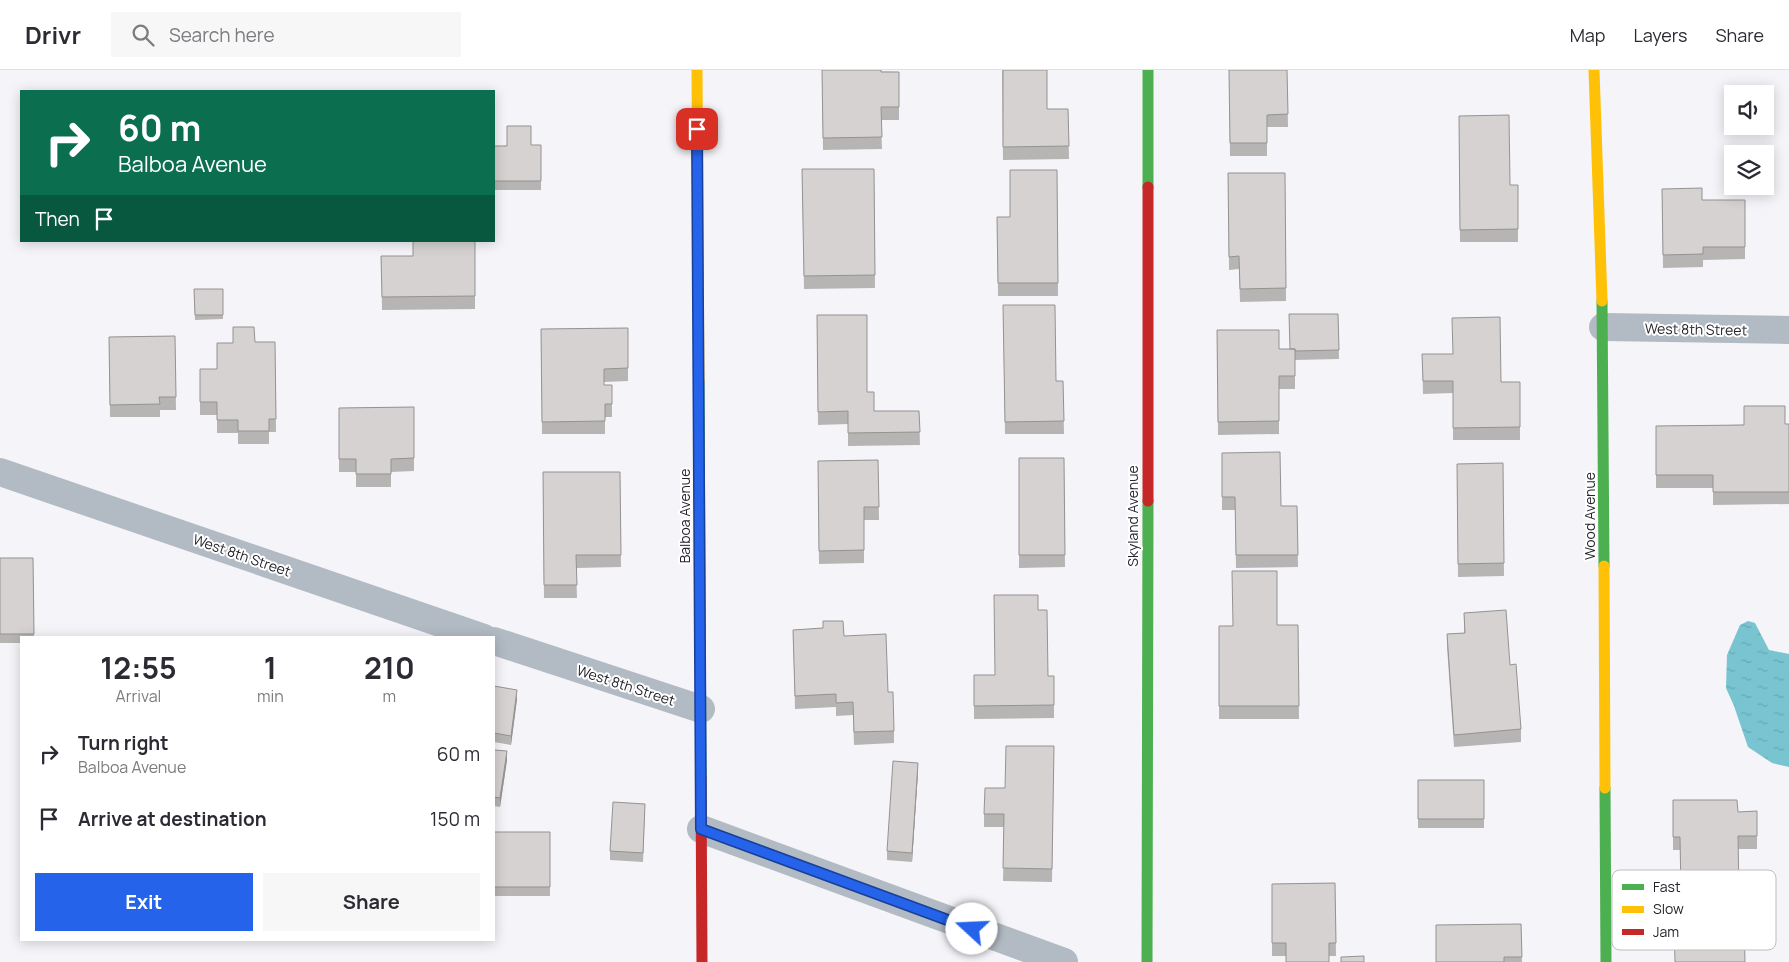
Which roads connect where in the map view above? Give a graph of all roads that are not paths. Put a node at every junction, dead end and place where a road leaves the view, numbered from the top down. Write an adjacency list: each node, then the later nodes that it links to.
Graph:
1 (697, 70): 9 (street, Balboa Avenue)
2 (1148, 70): 13 (street, Skyland Avenue)
3 (1594, 70): 4 (street, Wood Avenue)
4 (1603, 327): 5 (street, West 8th Street); 14 (street, Wood Avenue)
5 (1789, 330)
6 (0, 472): 7 (street, West 8th Street)
7 (478, 636)
8 (495, 641): 9 (street, West 8th Street)
9 (701, 709): 10 (street, Balboa Avenue)
10 (701, 829): 11 (street, Balboa Avenue); 12 (street)
11 (702, 962)
12 (1064, 962)
13 (1147, 962)
14 (1606, 962)

